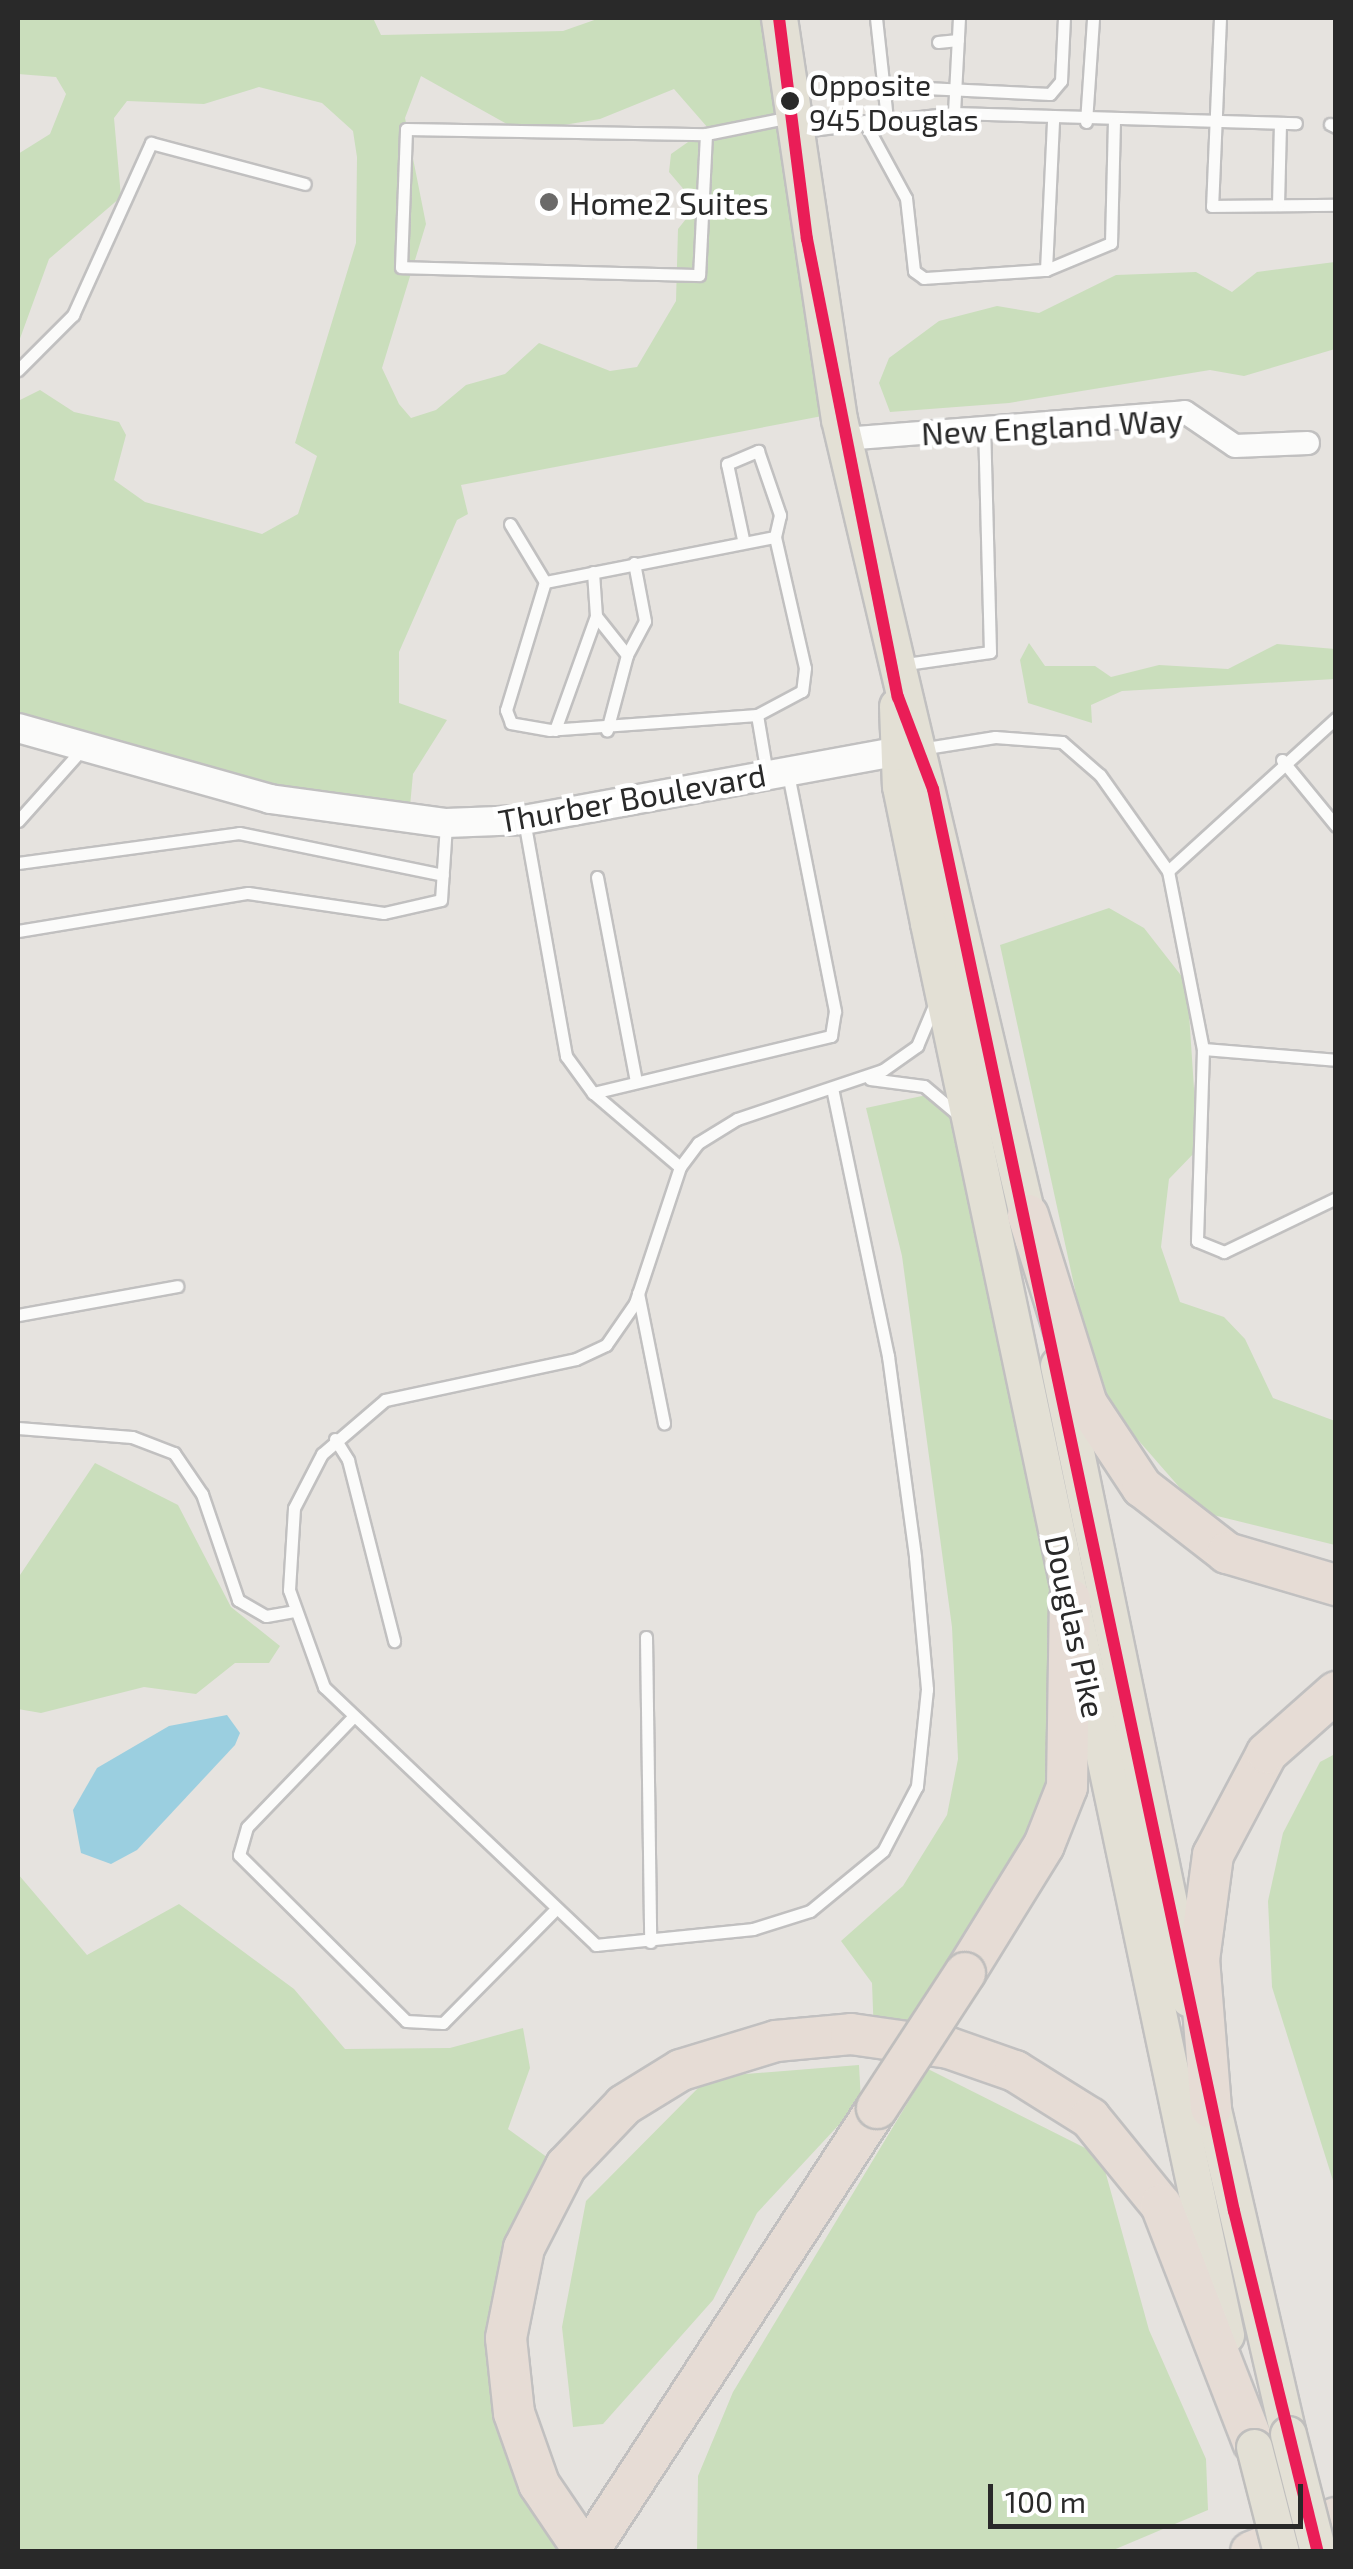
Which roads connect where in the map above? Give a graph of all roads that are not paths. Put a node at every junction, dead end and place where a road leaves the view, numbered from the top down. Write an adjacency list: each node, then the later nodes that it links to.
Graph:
1 (779, 18): 21 (main road, Douglas Pike)
2 (959, 18): 8 (lane)
3 (1064, 18): 11 (lane)
4 (1093, 18): 16 (lane)
5 (1220, 18): 20 (lane)
6 (876, 20): 7 (lane); 10 (lane)
7 (890, 20)
8 (958, 40): 9 (lane); 11 (lane)
9 (938, 42)
10 (884, 86): 11 (lane); 13 (lane)
11 (955, 90): 12 (lane)
12 (954, 113): 13 (lane); 14 (lane)
13 (888, 119): 15 (lane)
14 (1053, 121): 16 (lane); 26 (lane)
15 (864, 122): 21 (lane); 26 (lane)
16 (1086, 122): 17 (lane)
17 (1114, 123): 20 (lane); 26 (lane)
18 (1280, 123): 19 (lane); 20 (lane); 24 (lane)
19 (1296, 123)
20 (1212, 124): 24 (lane)
21 (792, 125): 22 (lane); 29 (main road, Douglas Pike)
22 (706, 134): 22 (lane)
23 (305, 184): 27 (lane)
24 (1278, 205): 25 (lane)
25 (1336, 205)
26 (1046, 270)
27 (18, 370)
28 (984, 428): 29 (street, New England Way); 30 (street, New England Way); 39 (lane)
29 (844, 439): 39 (main road, Douglas Pike)
30 (1308, 443)
31 (510, 524): 36 (lane)
32 (775, 537): 33 (lane); 33 (lane); 40 (lane)
33 (743, 540): 34 (lane)
34 (634, 563): 35 (lane); 38 (lane)
35 (593, 572): 36 (lane); 37 (lane)
36 (545, 582): 43 (lane)
37 (596, 616): 38 (lane); 43 (lane)
38 (627, 655): 44 (lane)
39 (894, 682): 46 (main road, Douglas Pike)
40 (757, 714): 44 (lane); 48 (lane)
41 (1336, 718): 47 (lane)
42 (18, 728): 45 (street, Thurber Boulevard)
43 (555, 730): 44 (lane)
44 (607, 730)
45 (84, 747): 50 (lane); 51 (street, Thurber Boulevard)
46 (909, 751): 48 (street, Thurber Boulevard); 54 (lane); 58 (main road, Douglas Pike); 68 (main road, Douglas Pike)
47 (1282, 760): 52 (lane); 54 (lane)
48 (777, 772): 49 (street, Thurber Boulevard); 61 (lane)
49 (524, 820): 51 (street, Thurber Boulevard); 64 (lane)
50 (18, 821)
51 (446, 823): 55 (lane)
52 (1336, 826)
53 (18, 863): 55 (lane)
54 (1168, 871): 59 (lane)
55 (443, 875): 57 (lane)
56 (597, 878): 61 (lane)
57 (18, 931)
58 (935, 959): 62 (lane); 65 (main road, Douglas Pike)
59 (1203, 1049): 60 (lane); 67 (lane)
60 (1336, 1060)
61 (636, 1076): 64 (lane)
62 (866, 1079): 63 (lane); 65 (lane)
63 (832, 1088): 66 (lane); 83 (lane)
64 (592, 1093): 66 (lane)
65 (978, 1146): 76 (main road, Douglas Pike)
66 (680, 1167): 70 (lane)
67 (1336, 1198)
68 (1028, 1216): 75 (highway); 84 (main road, Douglas Pike)
69 (177, 1286): 71 (lane)
70 (638, 1293): 72 (lane); 74 (lane)
71 (18, 1314)
72 (664, 1422)
73 (18, 1428): 77 (lane)
74 (335, 1439): 77 (lane); 79 (lane)
75 (1336, 1584)
76 (1070, 1599): 85 (main road, Douglas Pike); 87 (highway, bridge)
77 (293, 1611): 81 (lane)
78 (646, 1637): 83 (lane)
79 (394, 1641)
80 (1336, 1692): 84 (highway)
81 (352, 1718): 82 (lane); 82 (lane)
82 (553, 1912): 83 (lane)
83 (650, 1942)
84 (1212, 2108): 85 (main road, Douglas Pike)
85 (1265, 2441): 86 (main road, Douglas Pike, bridge); 87 (highway); 89 (main road, Douglas Pike, bridge)
86 (1326, 2528): 88 (highway)
87 (587, 2552)
88 (1251, 2552)
89 (1281, 2552)

